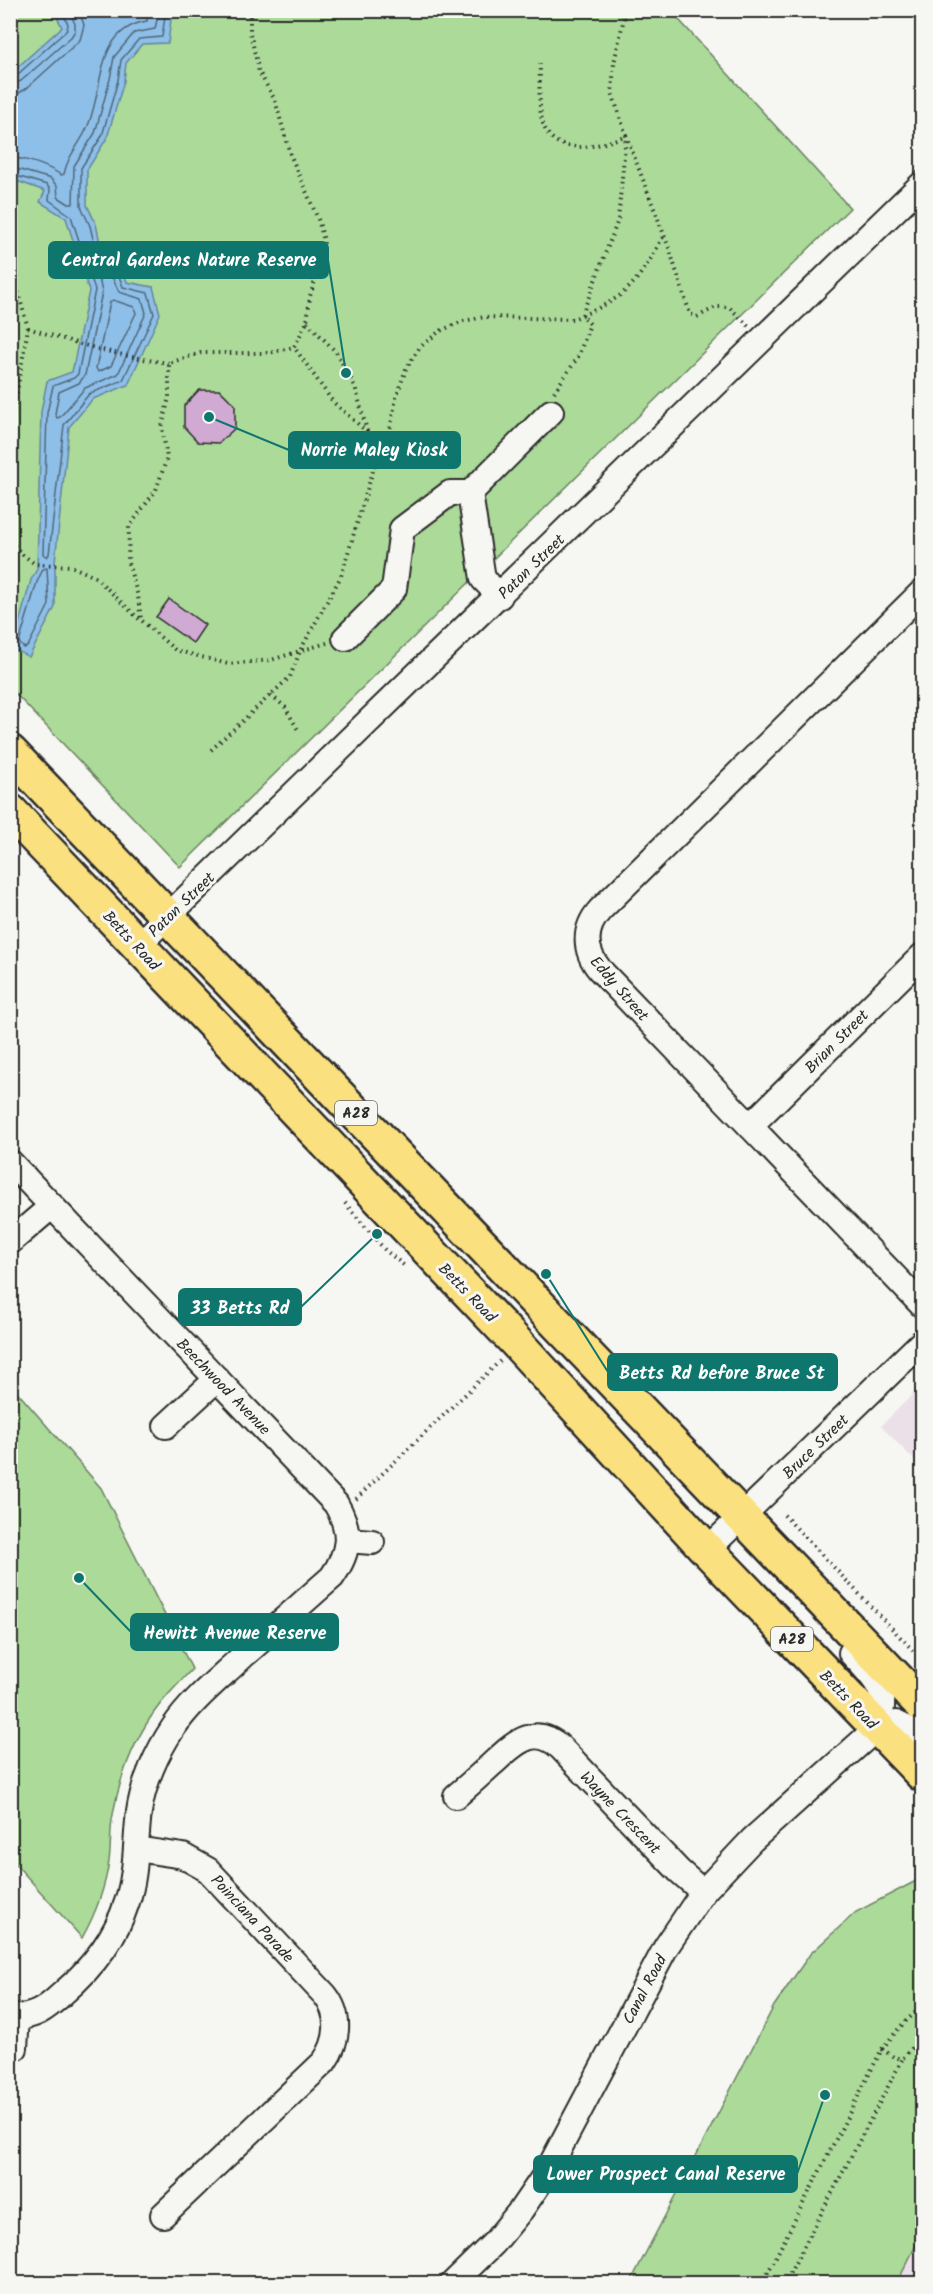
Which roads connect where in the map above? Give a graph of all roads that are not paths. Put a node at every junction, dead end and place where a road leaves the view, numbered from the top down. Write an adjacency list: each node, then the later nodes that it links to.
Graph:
1 (922, 184): 5 (street, Paton Street)
2 (551, 412): 3 (street)
3 (470, 493): 5 (street); 6 (street)
4 (922, 592): 12 (street, Eddy Street)
5 (500, 596): 9 (street, Paton Street)
6 (345, 638)
7 (10, 752): 9 (highway, A28)
8 (10, 811): 10 (highway, Betts Road / A28)
9 (167, 918): 10 (street, Paton Street); 20 (highway, A28)
10 (137, 946): 23 (highway, Betts Road / A28)
11 (922, 956): 12 (street, Brian Street)
12 (750, 1126): 16 (street, Eddy Street)
13 (10, 1162): 14 (street, Beechwood Avenue)
14 (52, 1206): 15 (street); 18 (street, Beechwood Avenue)
15 (10, 1242)
16 (922, 1305)
17 (922, 1342): 20 (street, Bruce Street)
18 (217, 1379): 19 (street); 21 (street, Beechwood Avenue)
19 (166, 1426)
20 (742, 1516): 23 (street, Bruce Street); 24 (highway, A28)
21 (347, 1540): 22 (street); 30 (street)
22 (372, 1542)
23 (707, 1550): 26 (highway, Betts Road / A28)
24 (835, 1614): 25 (highway, A28); 26 (street)
25 (922, 1705)
26 (877, 1728): 27 (street); 28 (highway, Betts Road / A28); 31 (street, Canal Road)
27 (922, 1736)
28 (922, 1774)
29 (456, 1797): 31 (street, Wayne Crescent)
30 (136, 1849): 32 (street); 34 (street, Poinciana Parade)
31 (703, 1892): 35 (street, Canal Road)
32 (14, 2017): 33 (street)
33 (15, 2048)
34 (163, 2215)
35 (452, 2283)

